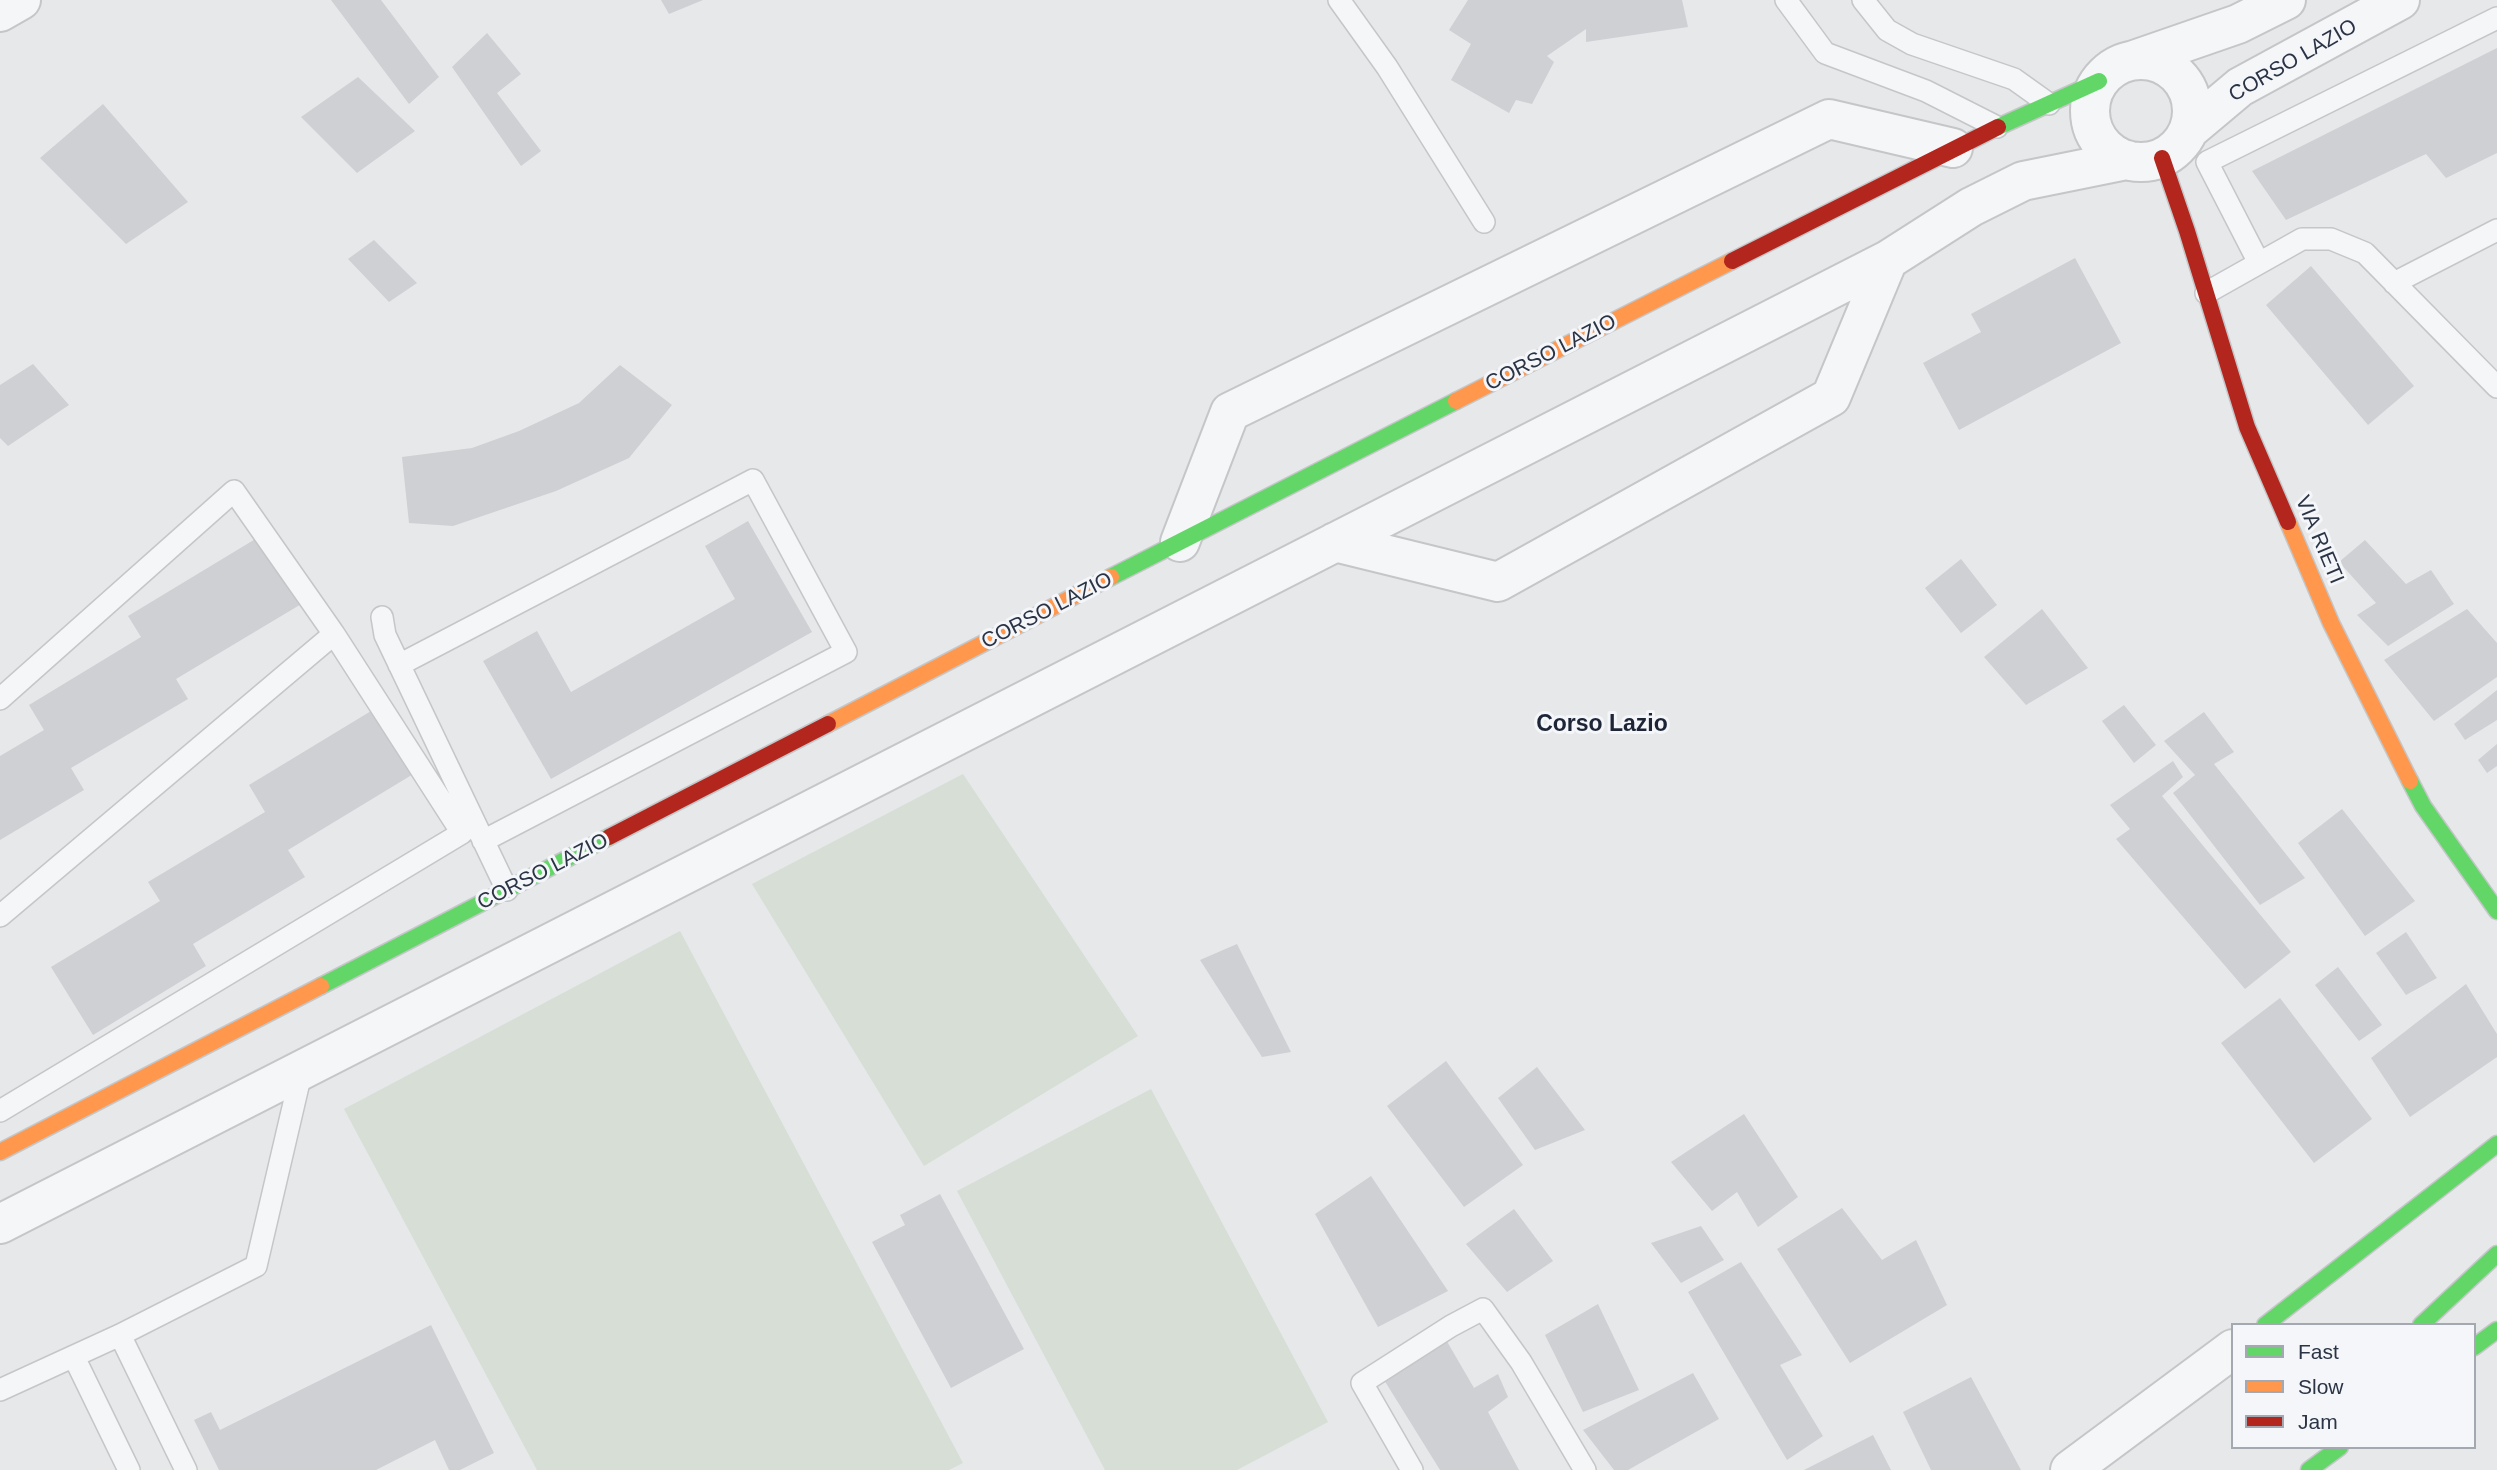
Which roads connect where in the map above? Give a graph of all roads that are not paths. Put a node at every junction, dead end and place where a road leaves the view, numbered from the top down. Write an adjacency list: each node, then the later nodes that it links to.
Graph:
1 (1339, 0): 14 (lane)
2 (1786, 0): 10 (lane)
3 (1863, 0): 9 (lane)
4 (2286, 0): 7 (street)
5 (2400, 0): 11 (street, CORSO LAZIO)
6 (2497, 18): 17 (lane)
7 (2134, 60): 8 (street); 11 (street)
8 (2099, 81): 9 (street, CORSO LAZIO); 13 (street)
9 (2049, 104): 10 (street, CORSO LAZIO)
10 (1997, 128): 12 (street, CORSO LAZIO)
11 (2190, 129): 13 (street)
12 (1953, 148): 21 (street, CORSO LAZIO); 21 (street)
13 (2145, 159): 16 (street); 19 (street, VIA RIETI)
14 (1484, 222)
15 (2497, 230): 18 (lane)
16 (1888, 260): 22 (street); 22 (street)
17 (2259, 262): 18 (lane); 19 (lane)
18 (2394, 283): 20 (lane)
19 (2206, 293): 29 (street, VIA RIETI)
20 (2497, 387)
21 (1180, 542): 28 (street, CORSO LAZIO)
22 (1335, 542): 31 (street)
23 (382, 617): 25 (lane)
24 (334, 634): 26 (lane); 30 (lane); 32 (lane)
25 (399, 665): 27 (lane); 27 (lane)
26 (0, 699)
27 (483, 841): 28 (lane)
28 (507, 890): 34 (street, CORSO LAZIO)
29 (2497, 911)
30 (0, 916)
31 (302, 1069): 35 (street); 40 (lane)
32 (0, 1111)
33 (2497, 1144): 37 (street)
34 (0, 1152)
35 (0, 1224)
36 (2497, 1254): 38 (street)
37 (2268, 1323)
38 (2423, 1323)
39 (2497, 1329): 41 (street)
40 (120, 1335): 43 (lane); 47 (lane)
41 (2476, 1345)
42 (2231, 1350): 50 (street)
43 (74, 1357): 44 (lane); 46 (lane)
44 (0, 1390)
45 (2337, 1449): 51 (street)
46 (129, 1470)
47 (186, 1470)
48 (1412, 1470): 49 (lane)
49 (1585, 1470)
50 (2070, 1470)
51 (2309, 1470)

